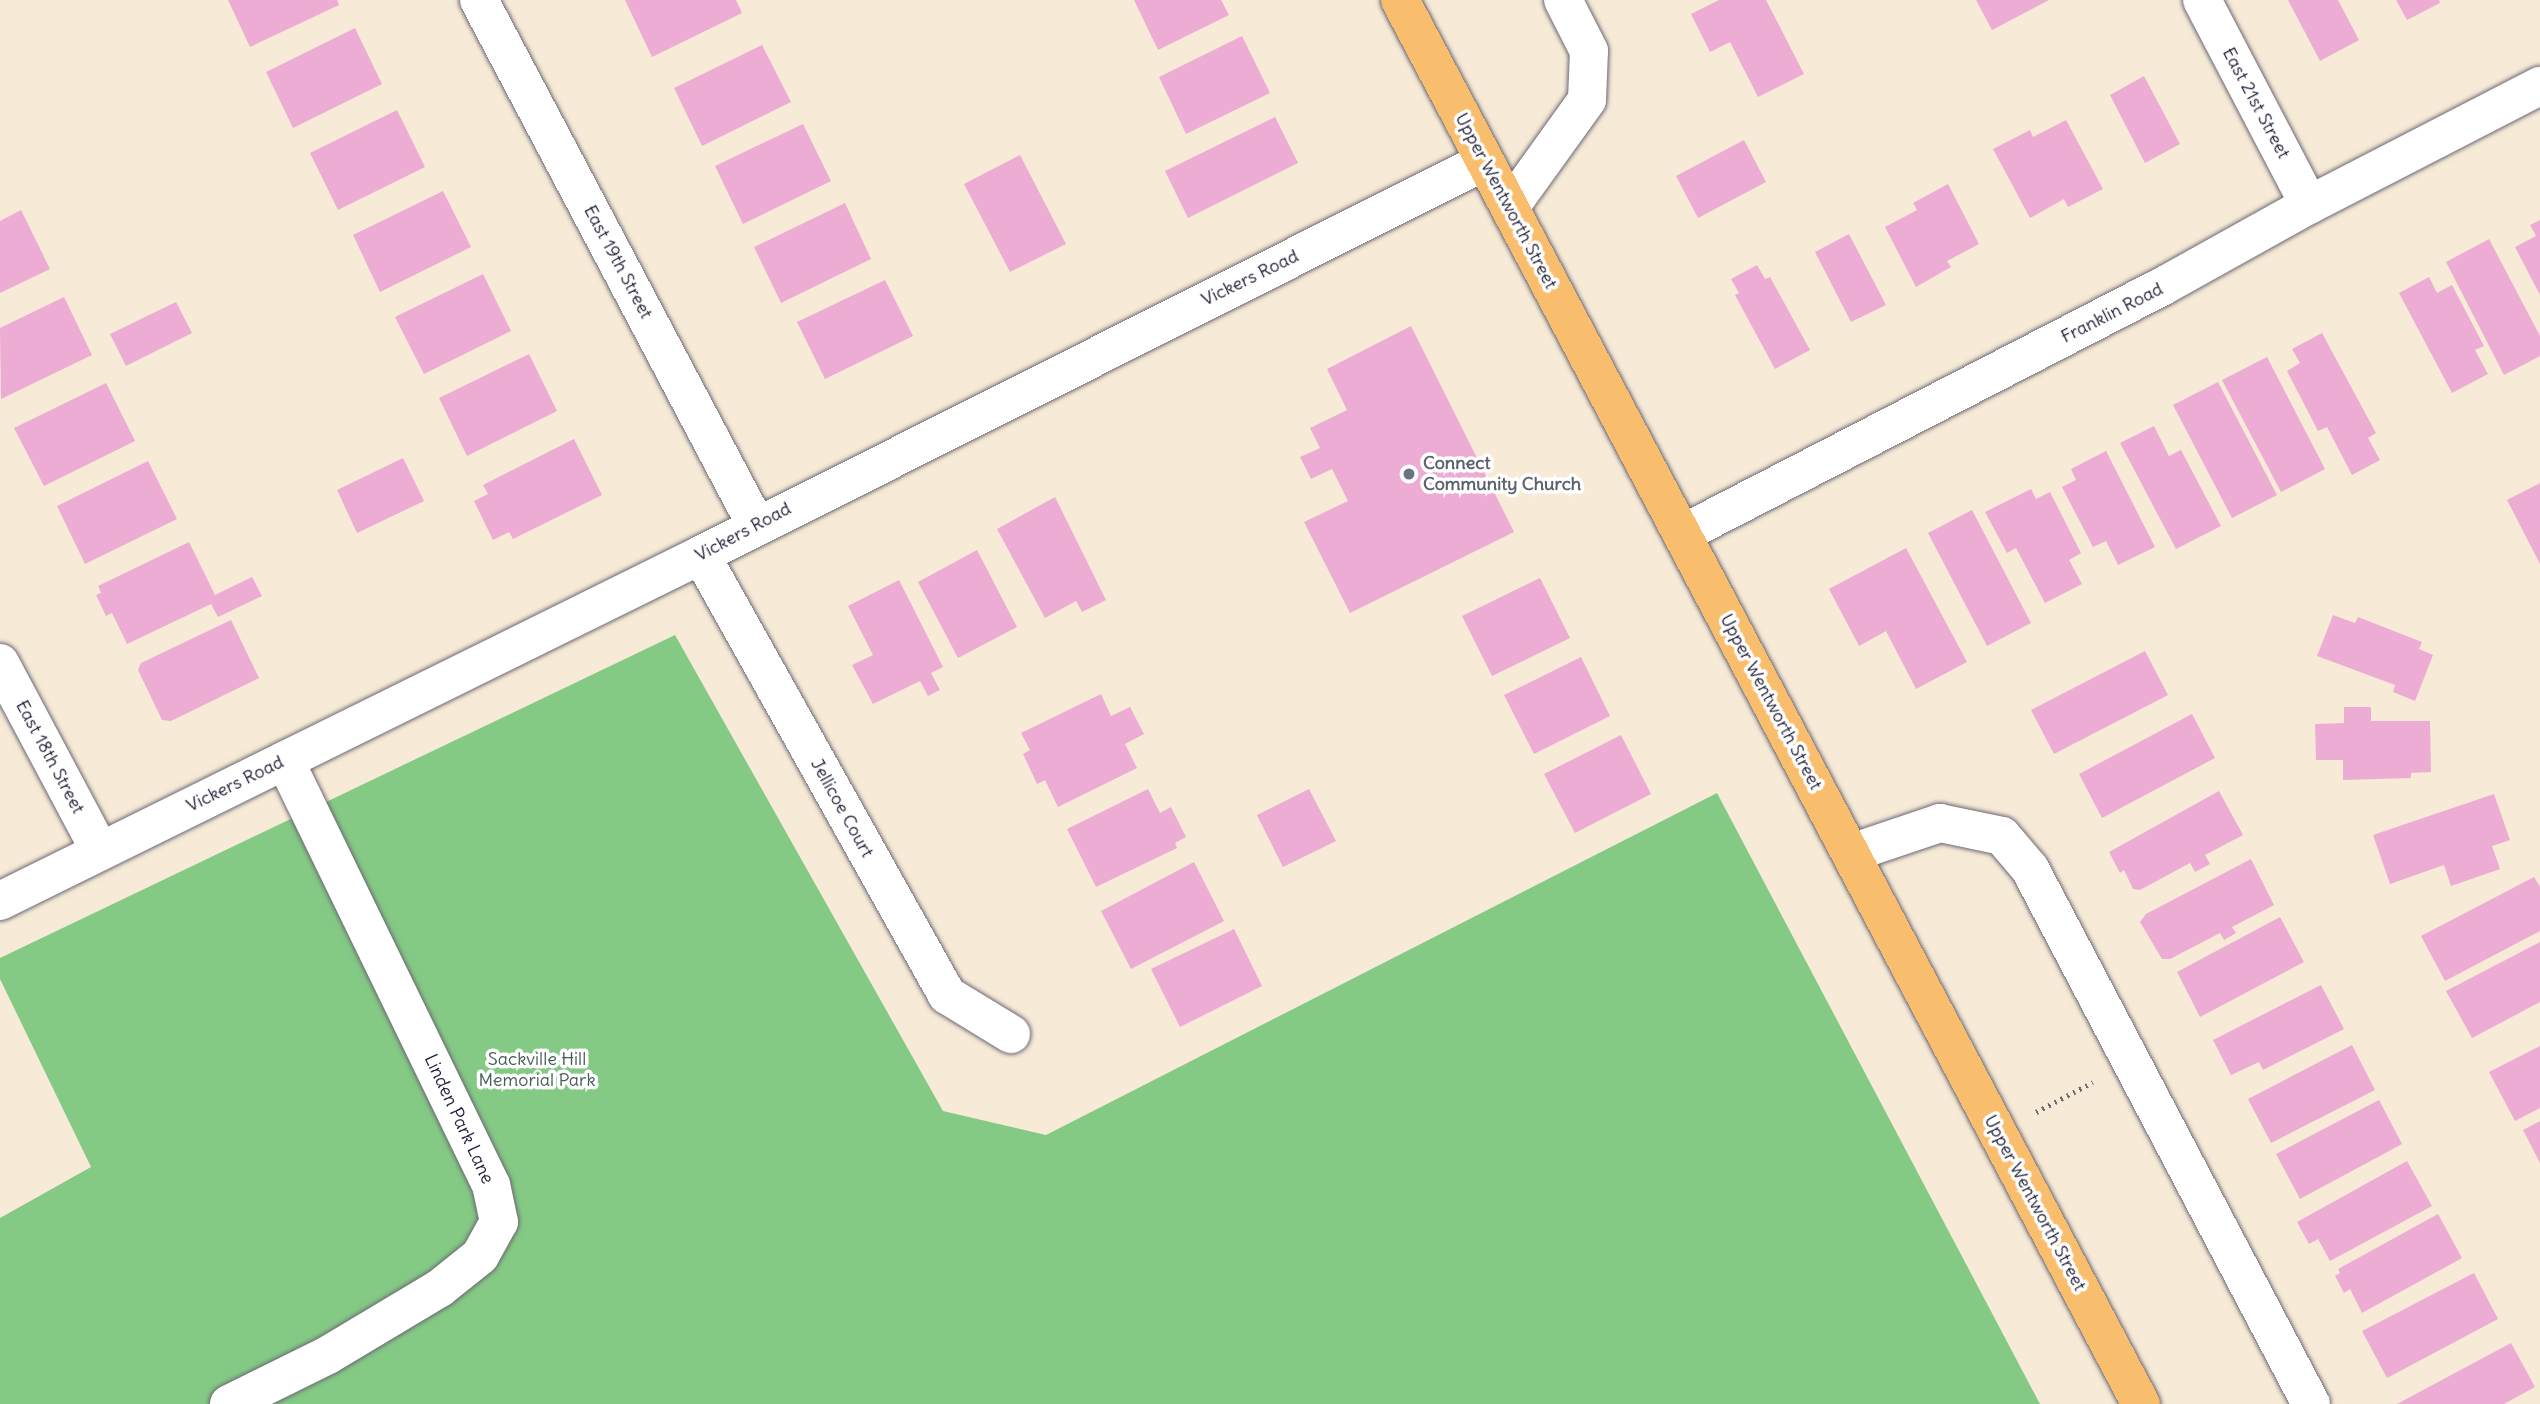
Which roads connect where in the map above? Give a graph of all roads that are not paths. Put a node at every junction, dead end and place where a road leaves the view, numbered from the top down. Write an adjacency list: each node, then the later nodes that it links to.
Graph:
1 (479, 0): 9 (street, East 19th Street)
2 (1400, 0): 6 (main road, Upper Wentworth Street)
3 (1563, 0): 8 (street)
4 (2202, 0): 7 (street, East 21st Street)
5 (2540, 86): 7 (street, Franklin Road)
6 (1485, 161): 8 (main road, Upper Wentworth Street); 9 (street, Vickers Road)
7 (2309, 205): 10 (street, Franklin Road)
8 (1510, 207): 10 (main road, Upper Wentworth Street)
9 (756, 525): 11 (street, Vickers Road)
10 (1682, 534): 15 (main road, Upper Wentworth Street)
11 (701, 555): 13 (street, Vickers Road); 17 (street, Jellicoe Court)
12 (0, 663): 14 (street, East 18th Street)
13 (285, 760): 14 (street, Vickers Road); 18 (street, Linden Park Lane)
14 (100, 851): 16 (street, Vickers Road)
15 (1851, 853): 19 (main road, Upper Wentworth Street); 20 (street)
16 (0, 901)
17 (1011, 1034)
18 (229, 1404)
19 (2141, 1404)
20 (2311, 1404)

